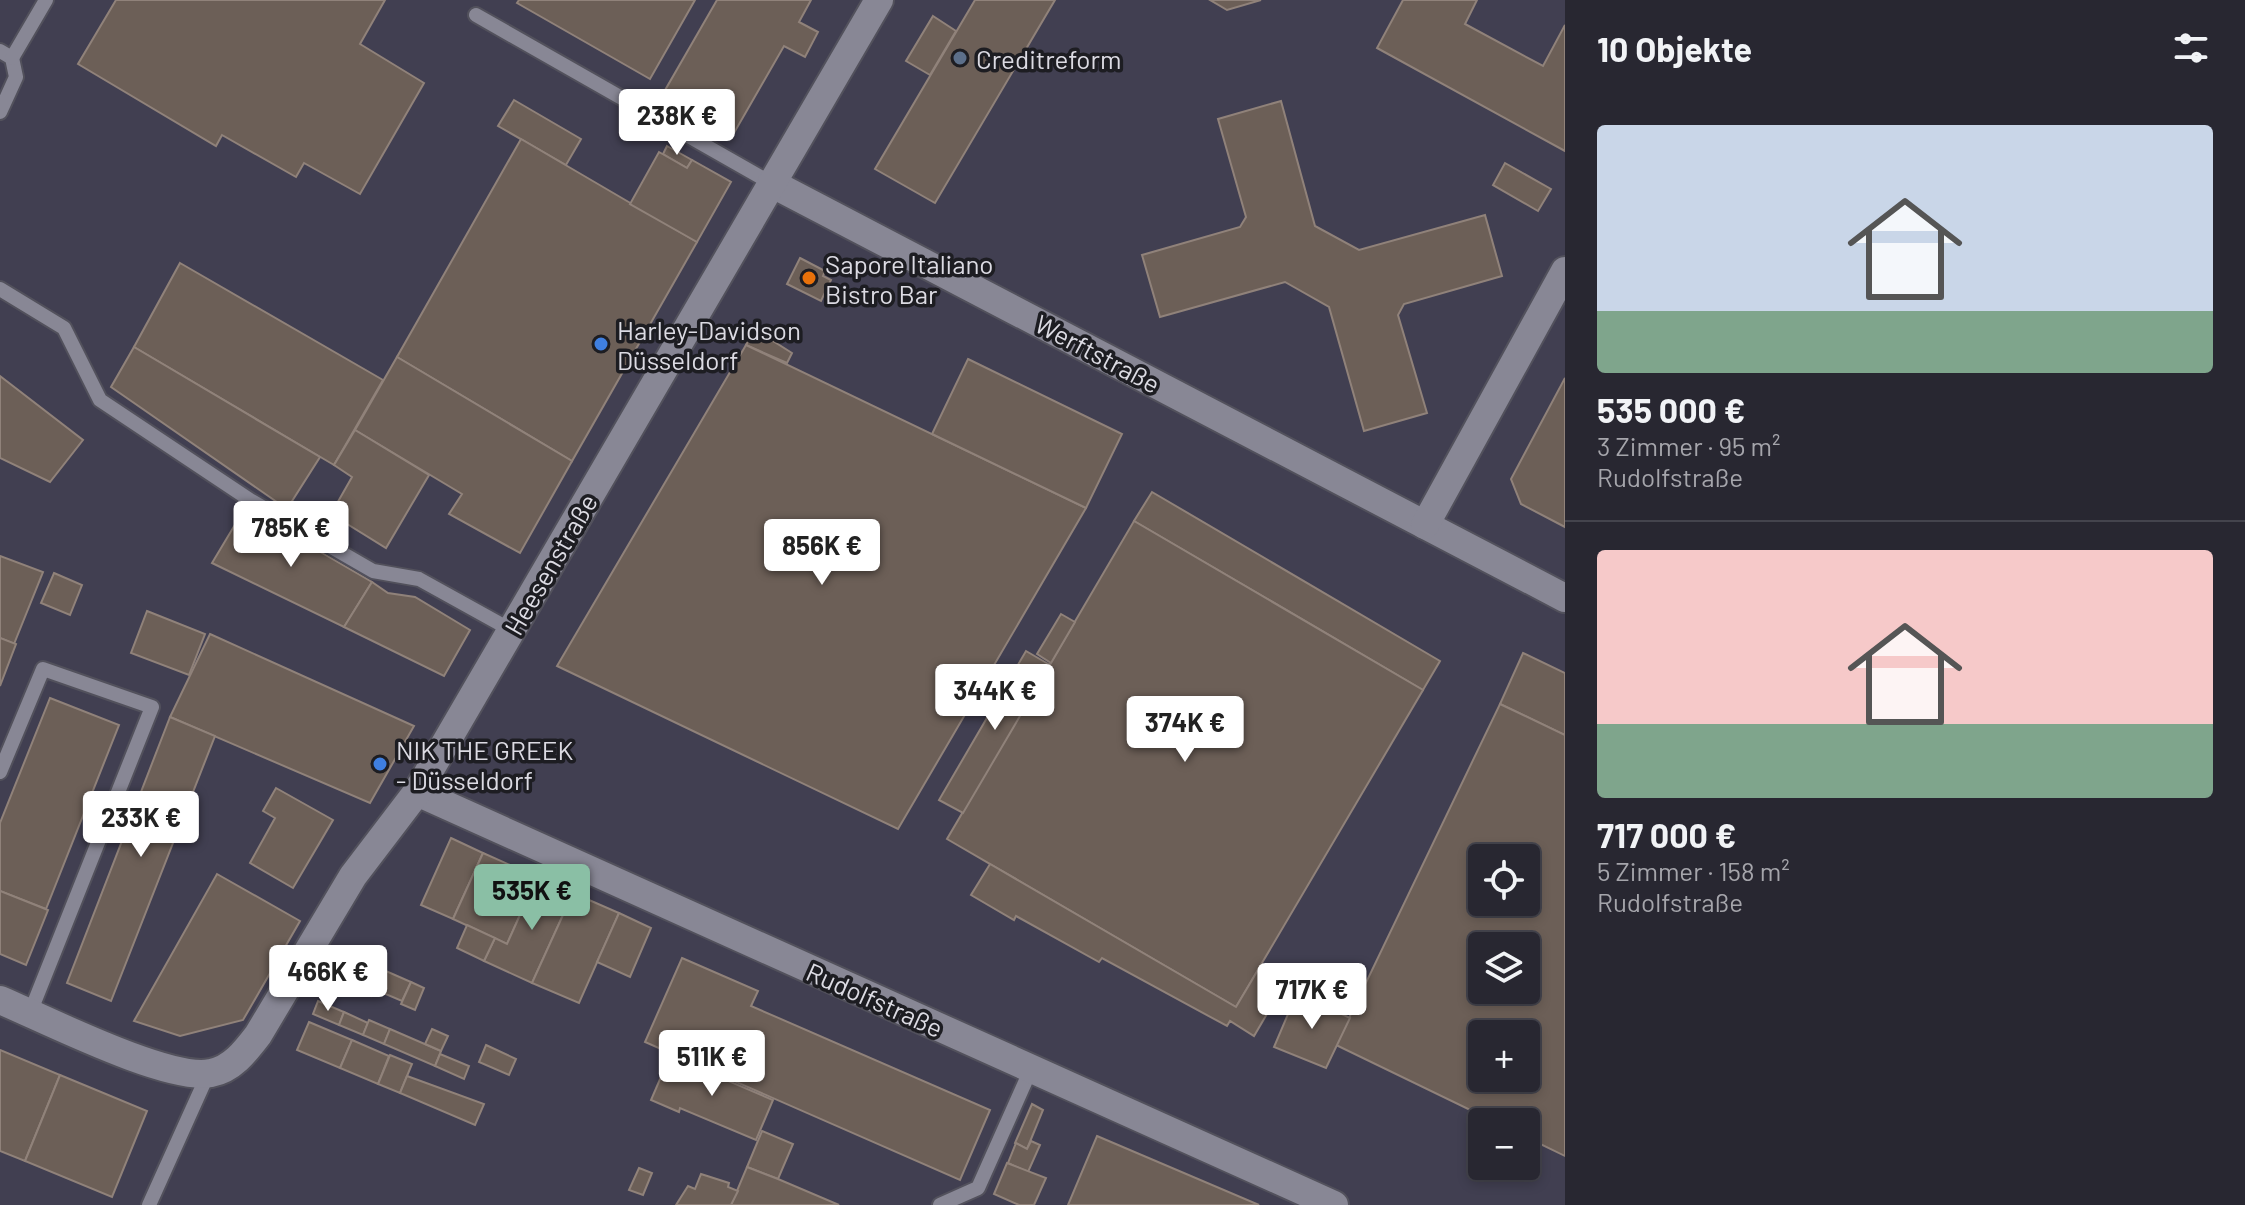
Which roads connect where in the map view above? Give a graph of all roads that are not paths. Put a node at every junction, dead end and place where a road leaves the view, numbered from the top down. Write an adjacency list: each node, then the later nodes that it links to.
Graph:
1 (46, 0): 4 (lane)
2 (879, 0): 6 (street, Heesenstraße)
3 (476, 15): 6 (lane)
4 (6, 55): 5 (lane)
5 (0, 112)
6 (771, 183): 9 (street, Werftstraße); 11 (street, Heesenstraße)
7 (1565, 271): 9 (street)
8 (0, 289): 11 (lane)
9 (1425, 525): 10 (street, Werftstraße)
10 (1565, 598)
11 (511, 630): 13 (street, Heesenstraße)
12 (0, 772): 15 (lane)
13 (417, 792): 16 (street, Rudolfstraße); 17 (street, Heesenstraße)
14 (0, 1000): 15 (street)
15 (30, 1013): 17 (street)
16 (1031, 1069): 19 (lane); 20 (street, Rudolfstraße)
17 (208, 1074): 18 (lane)
18 (149, 1205)
19 (940, 1205)
20 (1334, 1205)

